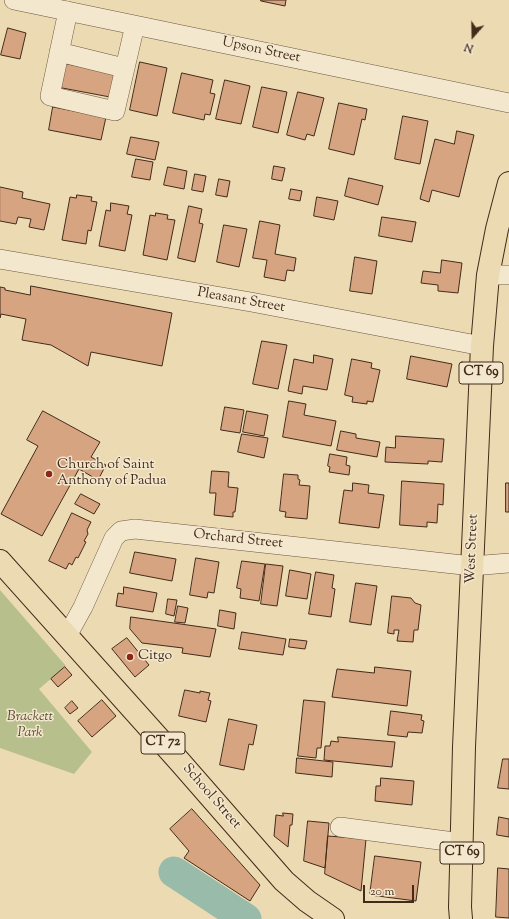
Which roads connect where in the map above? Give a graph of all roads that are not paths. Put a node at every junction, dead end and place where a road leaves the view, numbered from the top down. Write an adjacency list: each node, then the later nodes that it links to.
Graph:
1 (14, 0): 2 (street, Upson Street)
2 (68, 11): 3 (street, Upson Street); 4 (street)
3 (134, 25): 5 (street); 6 (street, Upson Street)
4 (59, 52): 5 (street); 5 (street)
5 (124, 68)
6 (509, 103)
7 (509, 183): 9 (main road, West Street / CT 69)
8 (0, 259): 10 (street, Pleasant Street)
9 (499, 275): 10 (main road, West Street / CT 69)
10 (482, 346): 13 (main road, West Street / CT 69)
11 (0, 561): 14 (main road, School Street / CT 72)
12 (509, 563): 13 (street, Orchard Street)
13 (472, 566): 14 (street, Orchard Street); 16 (main road, West Street / CT 69)
14 (67, 636): 17 (main road, School Street / CT 72)
15 (340, 827): 16 (street)
16 (462, 843): 18 (main road, West Street / CT 69)
17 (333, 919)
18 (461, 919)

